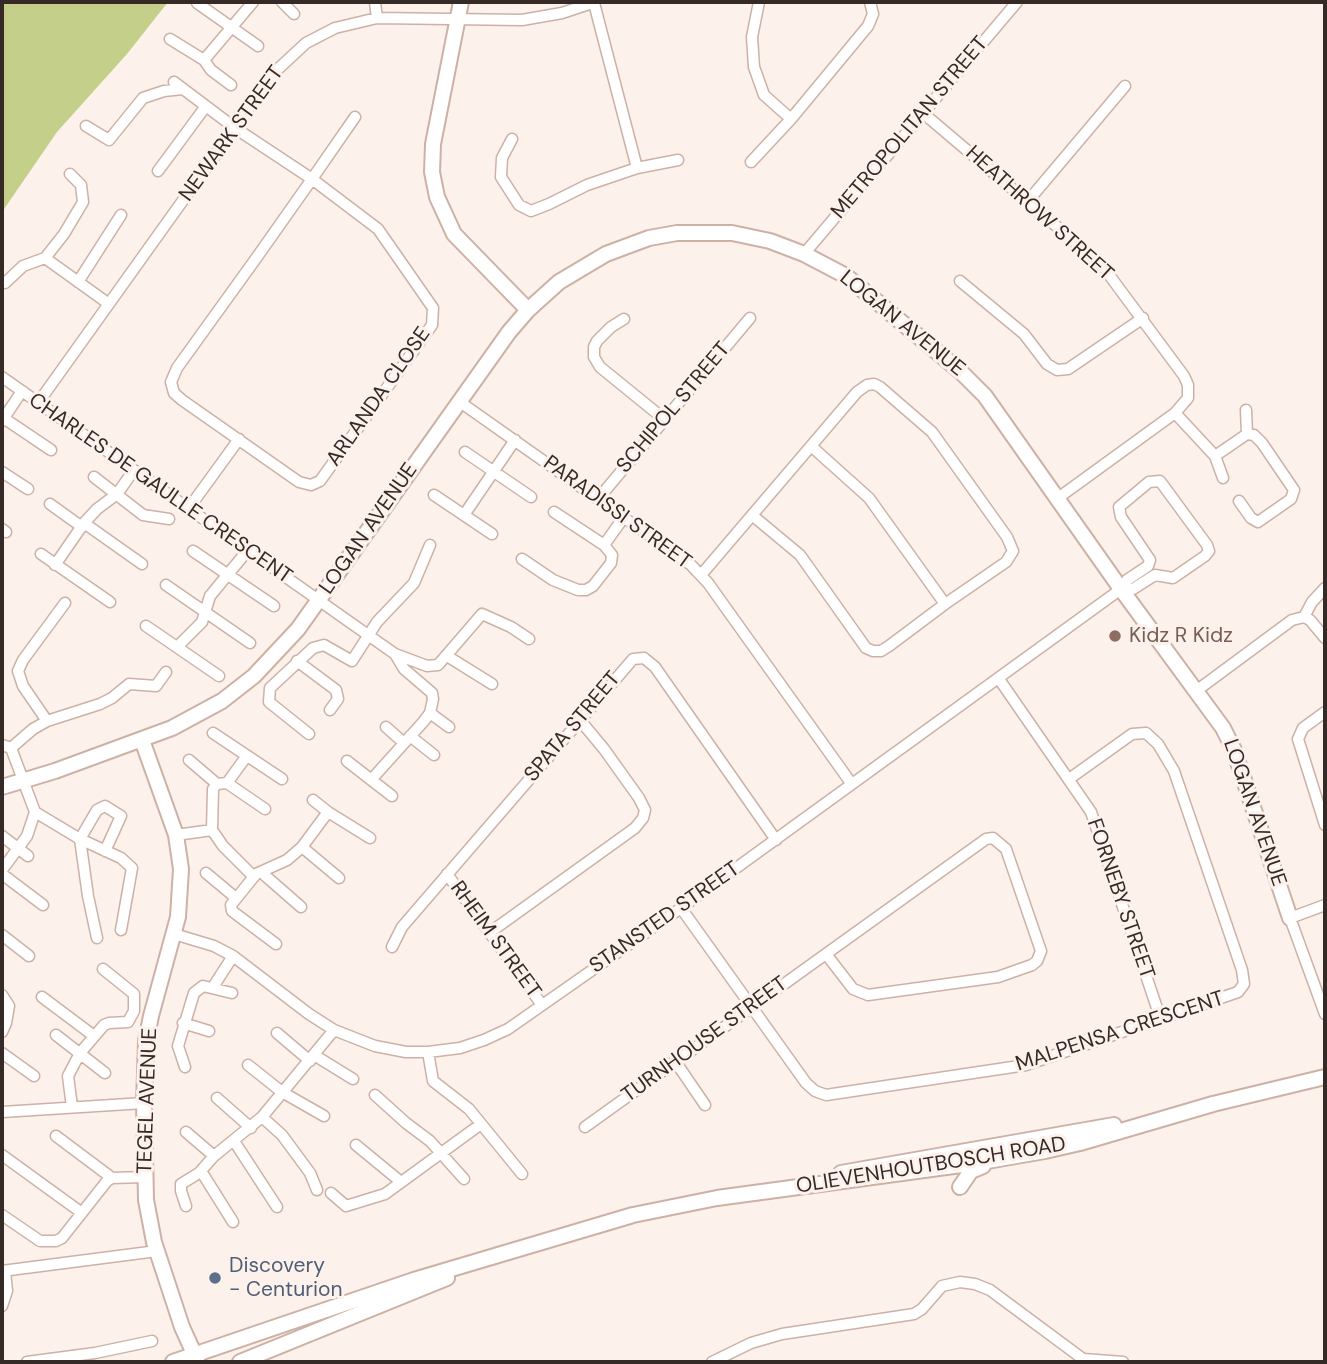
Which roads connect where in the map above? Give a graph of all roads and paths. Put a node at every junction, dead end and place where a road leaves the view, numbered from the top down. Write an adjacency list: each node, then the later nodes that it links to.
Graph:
1 (253, 2): 13 (street)
2 (282, 2): 10 (street)
3 (375, 2): 11 (street)
4 (461, 2): 12 (street)
5 (595, 2): 12 (street, NEWARK STREET); 30 (street)
6 (759, 2): 24 (street)
7 (870, 2): 24 (street)
8 (1017, 2): 22 (street, METROPOLITAN STREET)
9 (197, 3): 13 (street)
10 (294, 14)
11 (377, 18): 12 (street, NEWARK STREET); 26 (street, NEWARK STREET)
12 (458, 19): 41 (street)
13 (231, 26): 15 (street); 16 (street)
14 (170, 39): 16 (street)
15 (258, 46)
16 (204, 60): 18 (street)
17 (174, 82): 20 (street, ARLANDA CLOSE)
18 (231, 85)
19 (1125, 86): 34 (street)
20 (183, 89): 21 (street, ARLANDA CLOSE); 25 (street)
21 (206, 106): 26 (street, ARLANDA CLOSE); 31 (street)
22 (923, 113): 34 (street, HEATHROW STREET); 36 (street, METROPOLITAN STREET)
23 (355, 117): 33 (street)
24 (790, 119): 29 (street)
25 (86, 126)
26 (235, 128): 33 (street, ARLANDA CLOSE); 43 (street, NEWARK STREET)
27 (512, 139): 30 (street)
28 (678, 160): 30 (street)
29 (751, 162)
30 (637, 168)
31 (158, 171)
32 (70, 174): 37 (street)
33 (312, 179): 57 (street, ARLANDA CLOSE); 57 (street, ARLANDA CLOSE)
34 (1028, 201): 46 (street, HEATHROW STREET)
35 (121, 215): 39 (street)
36 (804, 254): 42 (street, LOGAN AVENUE); 72 (street, LOGAN AVENUE)
37 (45, 257): 39 (street); 40 (street)
38 (960, 281): 46 (street)
39 (78, 282): 43 (street)
40 (5, 283)
41 (508, 290): 42 (street); 44 (street)
42 (547, 291): 44 (street, LOGAN AVENUE)
43 (109, 304): 51 (street, NEWARK STREET)
44 (528, 310): 50 (street, LOGAN AVENUE)
45 (750, 318): 55 (street, SCHIPOL STREET)
46 (1143, 318): 53 (street, HEATHROW STREET)
47 (624, 319): 55 (street)
48 (2, 377): 49 (street, CHARLES DE GAULLE CRESCENT)
49 (22, 391): 51 (street, CHARLES DE GAULLE CRESCENT); 54 (street)
50 (460, 402): 58 (street, PARADISSI STREET); 97 (street, LOGAN AVENUE)
51 (38, 403): 63 (street, CHARLES DE GAULLE CRESCENT)
52 (1245, 410): 56 (street)
53 (1175, 413): 62 (street); 72 (street)
54 (2, 419): 60 (street)
55 (664, 419): 73 (street, SCHIPOL STREET)
56 (1247, 434): 62 (street); 74 (street)
57 (239, 439): 76 (street)
58 (515, 440): 65 (street); 73 (street, PARADISSI STREET)
59 (811, 446): 79 (street); 101 (street); 101 (street)
60 (51, 450)
61 (465, 453): 65 (street)
62 (1215, 456): 67 (street)
63 (134, 470): 69 (street); 76 (street, CHARLES DE GAULLE CRESCENT)
64 (2, 472): 68 (street)
65 (494, 472): 71 (street); 78 (street)
66 (94, 477): 69 (street)
67 (1223, 478)
68 (28, 489)
69 (117, 494): 81 (street); 82 (street)
70 (434, 495): 78 (street)
71 (531, 497)
72 (1058, 498): 96 (street, LOGAN AVENUE)
73 (598, 499): 80 (street, PARADISSI STREET)
74 (1239, 501)
75 (50, 504): 82 (street)
76 (190, 508): 86 (street, CHARLES DE GAULLE CRESCENT)
77 (554, 512): 85 (street)
78 (464, 515): 83 (street)
79 (752, 515): 93 (street); 101 (street)
80 (624, 517): 85 (street); 93 (street, PARADISSI STREET)
81 (170, 519)
82 (83, 525): 90 (street); 91 (street)
83 (492, 534)
84 (430, 545): 107 (street)
85 (604, 545): 89 (street)
86 (248, 550): 92 (street); 97 (street, CHARLES DE GAULLE CRESCENT)
87 (193, 551): 92 (street)
88 (41, 554): 91 (street)
89 (522, 559)
90 (142, 564)
91 (55, 565): 98 (street)
92 (228, 574): 102 (street); 103 (street)
93 (701, 575): 140 (street, PARADISSI STREET)
94 (166, 585): 103 (street)
95 (1325, 588): 105 (street)
96 (1121, 589): 96 (street); 117 (street, STANSTED STREET); 119 (street, LOGAN AVENUE)
97 (318, 601): 107 (street, CHARLES DE GAULLE CRESCENT); 129 (street, LOGAN AVENUE)
98 (110, 602)
99 (65, 603): 124 (street)
100 (490, 604): 104 (street)
101 (945, 604)
102 (274, 606)
103 (205, 611): 110 (street); 111 (street)
104 (482, 614): 109 (street); 113 (street)
105 (1304, 617): 108 (street); 119 (street)
106 (146, 626): 111 (street)
107 (369, 635): 112 (street, CHARLES DE GAULLE CRESCENT); 114 (street)
108 (1325, 638)
109 (529, 639)
110 (250, 643)
111 (177, 647): 116 (street)
112 (395, 654): 113 (street); 122 (street)
113 (447, 656): 118 (street)
114 (297, 661): 120 (street); 128 (street)
115 (166, 672): 124 (street)
116 (219, 676)
117 (999, 679): 137 (street, FORNEBY STREET); 140 (street, STANSTED STREET)
118 (492, 684)
119 (1196, 691): 169 (street, LOGAN AVENUE)
120 (331, 710)
121 (1325, 712): 148 (street)
122 (430, 713): 126 (street); 130 (street)
123 (579, 719): 154 (street, SPATA STREET); 162 (street, SPATA STREET); 171 (street)
124 (47, 721): 131 (street)
125 (386, 727): 130 (street)
126 (449, 727)
127 (213, 733): 133 (street)
128 (309, 734)
129 (142, 740): 139 (street, LOGAN AVENUE); 150 (street, TEGEL AVENUE)
130 (407, 740): 132 (street); 138 (street)
131 (6, 747): 139 (street)
132 (434, 755)
133 (246, 757): 136 (street); 141 (street)
134 (189, 760): 141 (street)
135 (347, 761): 138 (street)
136 (282, 779)
137 (1069, 779): 188 (street, FORNEBY STREET); 188 (street, MALPENSA CRESCENT)
138 (371, 780): 143 (street)
139 (23, 782): 142 (street, LOGAN AVENUE); 146 (street)
140 (851, 783): 154 (street, STANSTED STREET)
141 (222, 784): 145 (street); 149 (street)
142 (2, 788)
143 (392, 796)
144 (313, 800): 147 (street)
145 (265, 809)
146 (35, 812): 153 (street); 156 (street)
147 (328, 812): 152 (street); 155 (street)
148 (1325, 825)
149 (212, 830): 150 (street); 161 (street)
150 (176, 835): 172 (street, TEGEL AVENUE)
151 (2, 836): 156 (street)
152 (370, 838)
153 (80, 839): 157 (street); 157 (street); 174 (street)
154 (776, 840): 168 (street, STANSTED STREET)
155 (302, 847): 161 (street); 163 (street)
156 (17, 848): 158 (street); 159 (street)
157 (105, 850): 170 (street)
158 (28, 856)
159 (2, 872): 165 (street)
160 (206, 873): 164 (street)
161 (257, 874): 164 (street); 167 (street)
162 (447, 874): 171 (street, RHEIM STREET); 176 (street, SPATA STREET)
163 (339, 878)
164 (236, 898): 175 (street)
165 (43, 905)
166 (1325, 905): 169 (street)
167 (301, 907)
168 (681, 908): 185 (street, STANSTED STREET); 186 (street, MALPENSA CRESCENT)
169 (1290, 918): 187 (street, LOGAN AVENUE)
170 (121, 930)
171 (489, 933): 185 (street, RHEIM STREET)
172 (174, 934): 179 (street, STANSTED STREET); 211 (street, TEGEL AVENUE)
173 (2, 935): 178 (street)
174 (97, 938)
175 (276, 944)
176 (392, 947)
177 (826, 954): 177 (street, TURNHOUSE STREET); 186 (street, TURNHOUSE STREET)
178 (30, 956)
179 (233, 956): 181 (street); 190 (street, STANSTED STREET)
180 (103, 969): 195 (street)
181 (213, 987): 182 (street); 189 (street)
182 (232, 993)
183 (2, 995): 192 (street)
184 (42, 997): 195 (street)
185 (542, 1005): 196 (street, STANSTED STREET)
186 (751, 1006): 188 (street, MALPENSA CRESCENT); 200 (street, TURNHOUSE STREET)
187 (1325, 1014)
188 (1161, 1020)
189 (183, 1023): 191 (street); 202 (street)
190 (334, 1030): 196 (street, STANSTED STREET); 199 (street)
191 (209, 1031)
192 (2, 1032)
193 (277, 1033): 199 (street)
194 (55, 1035): 197 (street)
195 (94, 1036): 197 (street)
196 (428, 1052): 218 (street)
197 (80, 1053): 203 (street); 213 (street)
198 (3, 1056): 204 (street)
199 (312, 1058): 206 (street); 208 (street)
200 (675, 1061): 212 (street); 219 (street, TURNHOUSE STREET)
201 (248, 1065): 208 (street)
202 (185, 1067)
203 (105, 1073)
204 (34, 1076)
205 (1325, 1076): 215 (street, OLIEVENHOUTBOSCH ROAD)
206 (353, 1079)
207 (1325, 1085): 215 (street, OLIEVENHOUTBOSCH ROAD)
208 (282, 1092): 216 (street); 217 (street)
209 (375, 1095): 226 (street)
210 (217, 1098): 220 (street)
211 (144, 1103): 213 (street); 233 (street, TEGEL AVENUE)
212 (705, 1105)
213 (72, 1107): 214 (street)
214 (2, 1112)
215 (1184, 1113): 225 (street, OLIEVENHOUTBOSCH ROAD); 232 (street, OLIEVENHOUTBOSCH ROAD)
216 (324, 1115)
217 (262, 1117): 220 (street); 238 (street)
218 (481, 1124): 226 (street); 231 (street)
219 (585, 1126)
220 (251, 1128): 223 (street)
221 (186, 1132): 228 (street)
222 (56, 1136): 234 (street)
223 (234, 1140): 228 (street); 242 (street)
224 (356, 1145): 236 (street)
225 (1045, 1150): 229 (street, OLIEVENHOUTBOSCH ROAD); 237 (street)
226 (442, 1154): 235 (street); 236 (street)
227 (2, 1155): 243 (street)
228 (214, 1156): 230 (street)
229 (957, 1166): 232 (street); 239 (street, OLIEVENHOUTBOSCH ROAD)
230 (201, 1171): 241 (street); 245 (street)
231 (522, 1174)
232 (835, 1174): 239 (street, OLIEVENHOUTBOSCH ROAD)
233 (145, 1177): 234 (street); 246 (street, TEGEL AVENUE)
234 (112, 1178): 243 (street)
235 (464, 1179)
236 (401, 1182): 240 (street)
237 (960, 1187)
238 (317, 1190)
239 (758, 1191): 247 (street, OLIEVENHOUTBOSCH ROAD)
240 (331, 1193)
241 (186, 1206)
242 (277, 1207)
243 (82, 1213): 244 (street)
244 (2, 1215)
245 (233, 1223)
246 (157, 1251): 248 (street); 252 (street, TEGEL AVENUE)
247 (493, 1258): 252 (street, OLIEVENHOUTBOSCH ROAD); 254 (street, OLIEVENHOUTBOSCH ROAD)
248 (4, 1271): 249 (street)
249 (2, 1306)
250 (152, 1341): 253 (street)
251 (739, 1349): 255 (street); 256 (street); 257 (street)
252 (187, 1356)
253 (27, 1362)
254 (240, 1362)
255 (712, 1362)
256 (731, 1362)
257 (1123, 1362)

